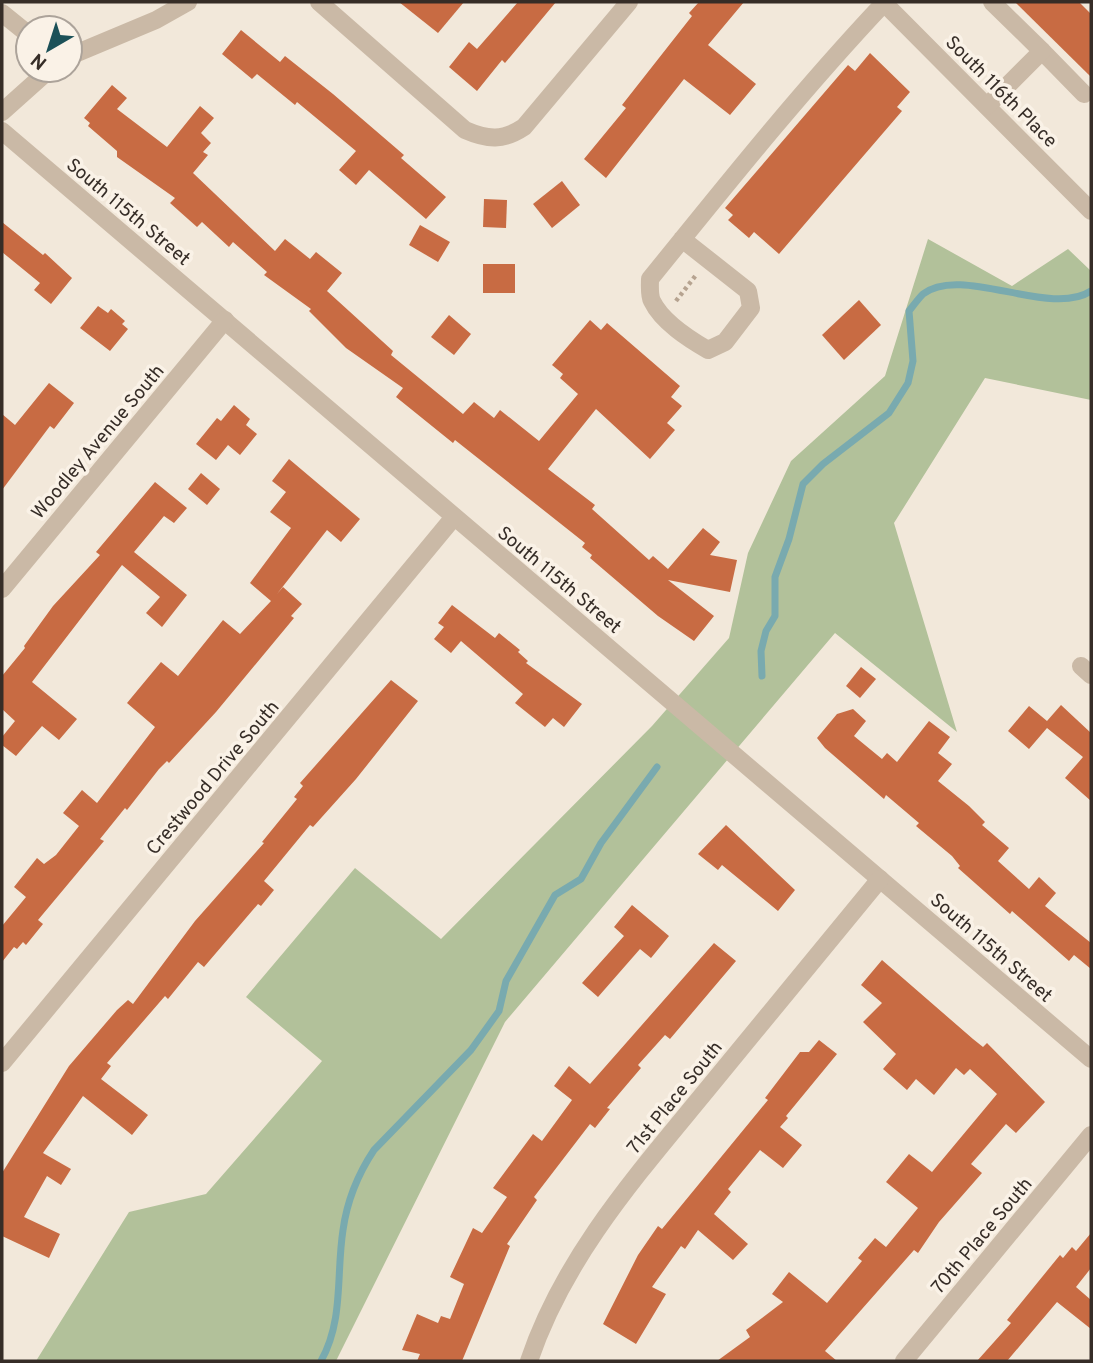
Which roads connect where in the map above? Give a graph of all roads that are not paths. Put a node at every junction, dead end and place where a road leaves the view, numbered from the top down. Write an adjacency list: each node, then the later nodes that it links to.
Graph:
1 (188, 2): 6 (street)
2 (319, 2): 3 (street)
3 (629, 2)
4 (883, 2): 10 (street, South 116th Place); 14 (street)
5 (992, 2): 7 (street)
6 (84, 50)
7 (1042, 51): 9 (street); 10 (street)
8 (33, 84): 11 (street)
9 (1084, 94)
10 (987, 106): 13 (street, South 116th Place)
11 (2, 112)
12 (2, 131): 15 (street, South 115th Street)
13 (1089, 203)
14 (682, 239): 14 (street)
15 (225, 320): 16 (street, South 115th Street); 17 (street, Woodley Avenue South)
16 (454, 517): 18 (street, South 115th Street); 20 (street, Crestwood Drive South)
17 (2, 589)
18 (880, 879): 19 (street, South 115th Street); 22 (street, 71st Place South)
19 (1091, 1059)
20 (2, 1063)
21 (1091, 1135): 23 (street, 70th Place South)
22 (529, 1361)
23 (904, 1361)

